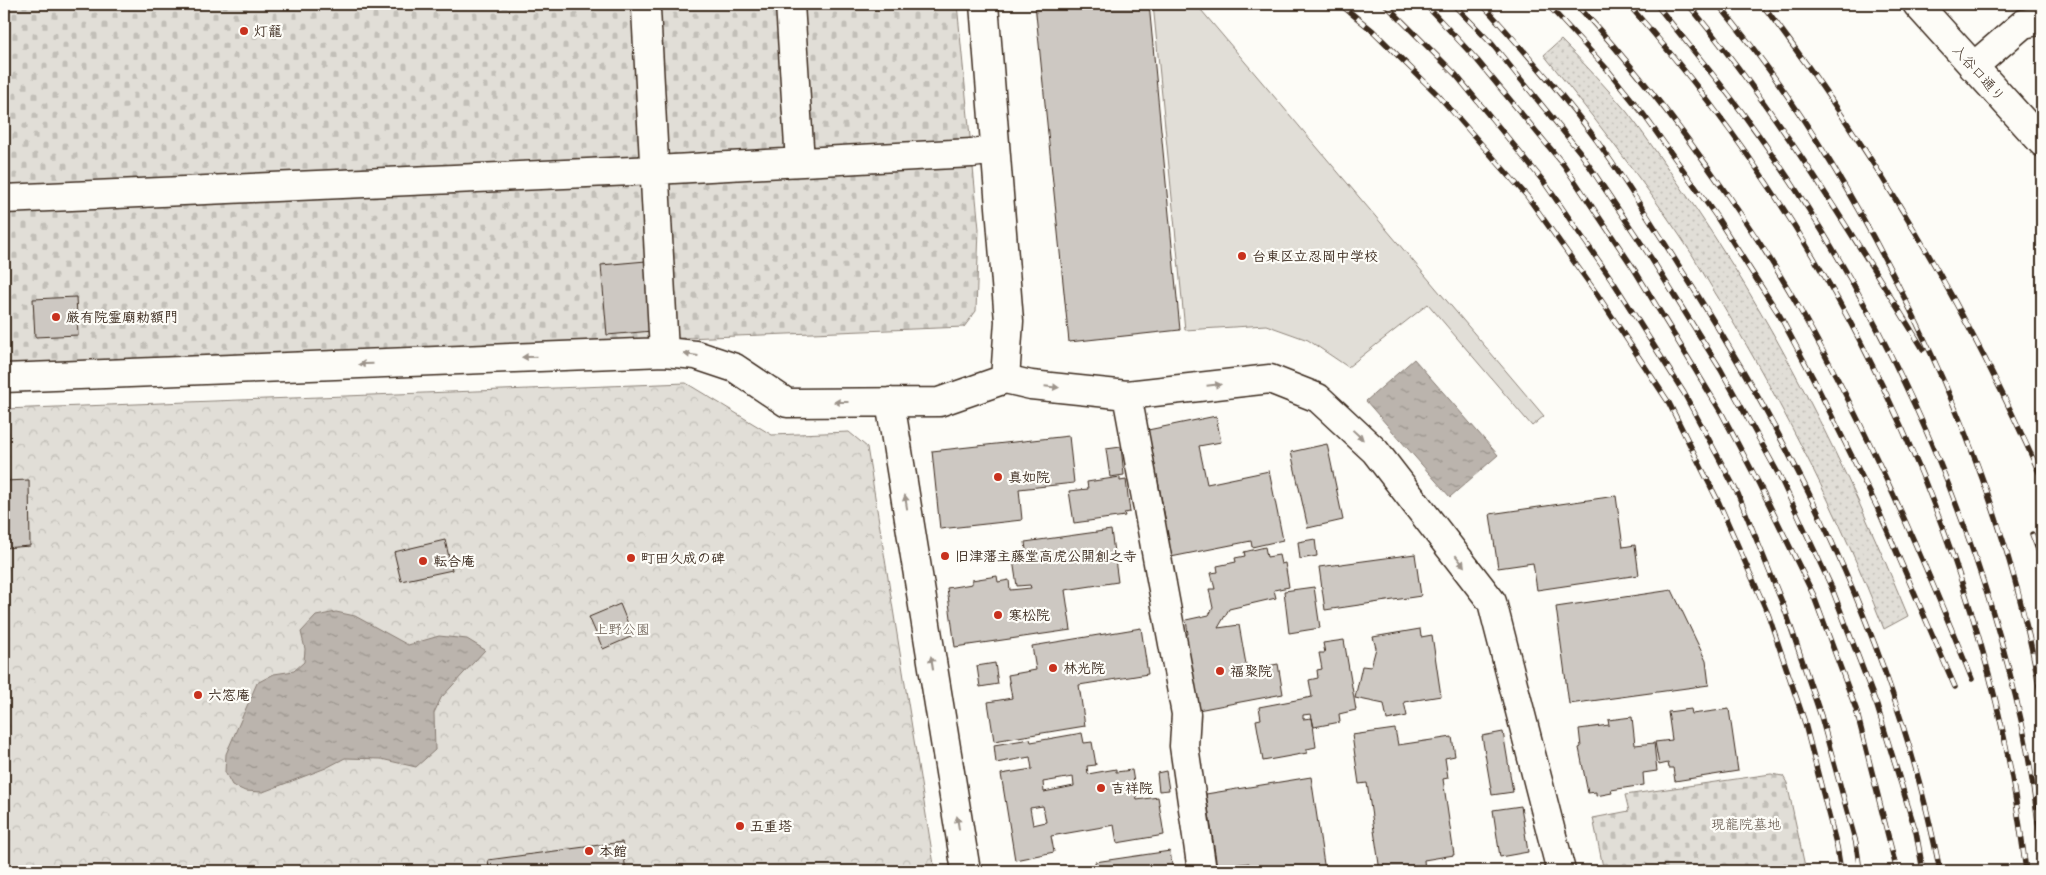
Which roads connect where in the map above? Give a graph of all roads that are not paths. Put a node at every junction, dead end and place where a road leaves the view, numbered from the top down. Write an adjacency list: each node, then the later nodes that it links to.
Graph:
1 (790, 4): 9 (street)
2 (984, 4): 8 (street)
3 (1917, 4): 6 (street, 入谷口通り)
4 (646, 9): 10 (street)
5 (2042, 20): 6 (street)
6 (1973, 67): 7 (street, 入谷口通り)
7 (2042, 142)
8 (996, 150): 9 (street); 14 (street)
9 (800, 162): 10 (street)
10 (655, 170): 11 (street); 12 (street)
11 (4, 199)
12 (664, 352): 13 (street, one-way to 13); 16 (street, one-way to 12)
13 (4, 378)
14 (1005, 379): 15 (street, one-way to 15); 16 (street)
15 (1127, 395): 18 (street); 19 (street, one-way to 19)
16 (890, 402): 17 (street, one-way to 16)
17 (966, 871)
18 (1202, 871)
19 (1561, 871)

